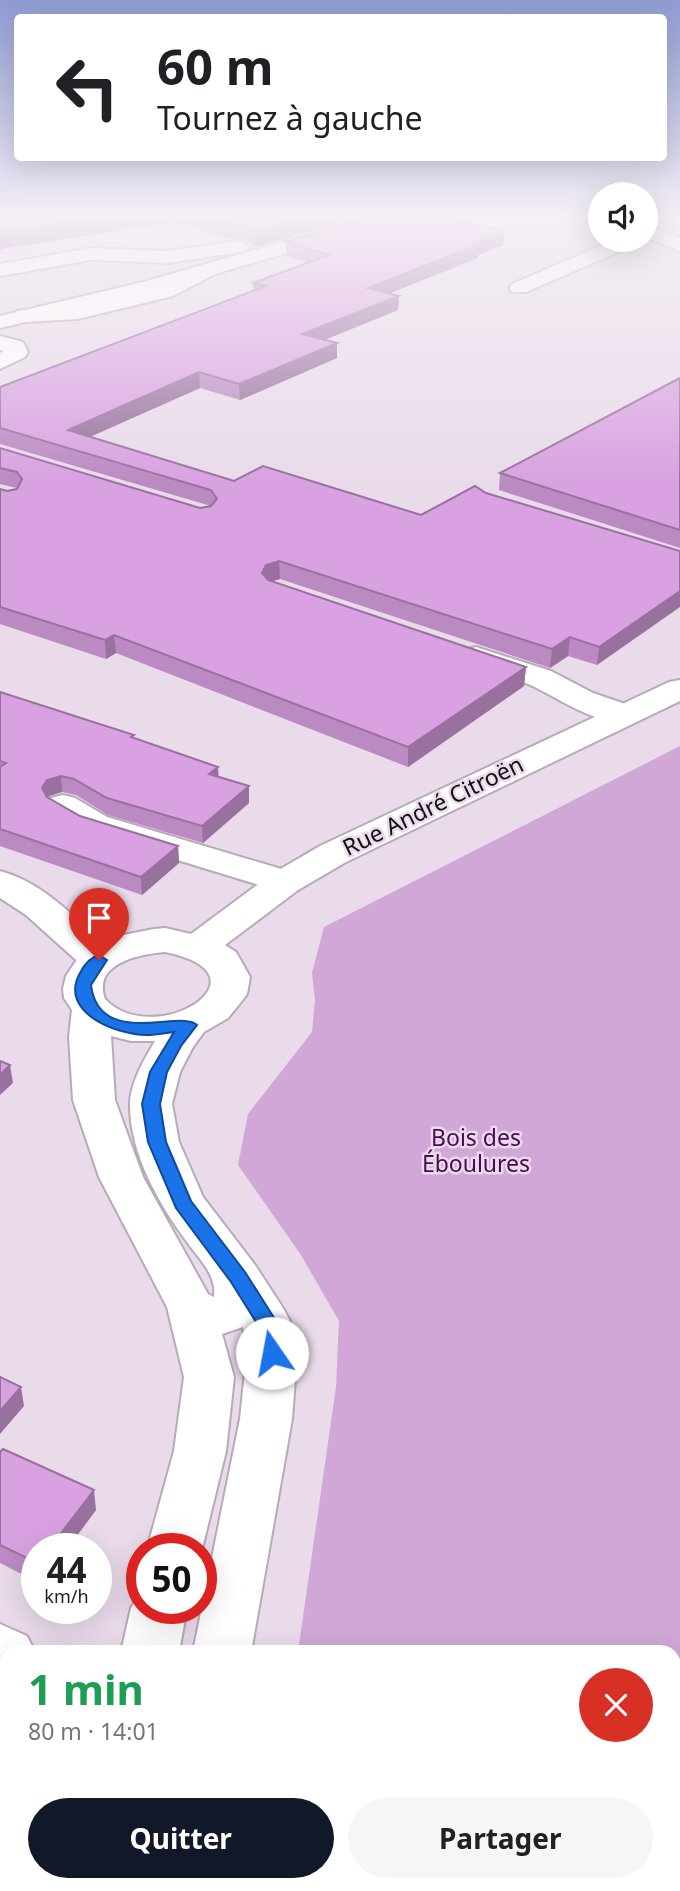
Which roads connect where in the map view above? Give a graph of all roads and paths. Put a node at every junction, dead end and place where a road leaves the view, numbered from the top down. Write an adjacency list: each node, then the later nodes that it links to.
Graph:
1 (74, 305): 3 (main road)
2 (110, 305): 3 (main road)
3 (25, 316): 4 (main road)
4 (0, 322)
5 (0, 343): 6 (main road)
6 (0, 362)
7 (449, 647): 9 (main road)
8 (680, 689): 9 (main road, Rue André Citroën)
9 (623, 714): 12 (main road, Rue André Citroën)
10 (64, 806): 12 (main road)
11 (0, 882): 14 (main road)
12 (285, 882): 13 (main road, Rue André Citroën)
13 (199, 946): 14 (main road); 16 (main road)
14 (99, 960): 15 (main road)
15 (92, 1011): 16 (main road); 18 (main road)
16 (188, 1025): 17 (main road)
17 (238, 1277): 18 (main road); 22 (main road)
18 (191, 1307): 19 (main road)
19 (178, 1533)
20 (156, 1624): 21 (main road)
21 (151, 1645)
22 (223, 1645)

